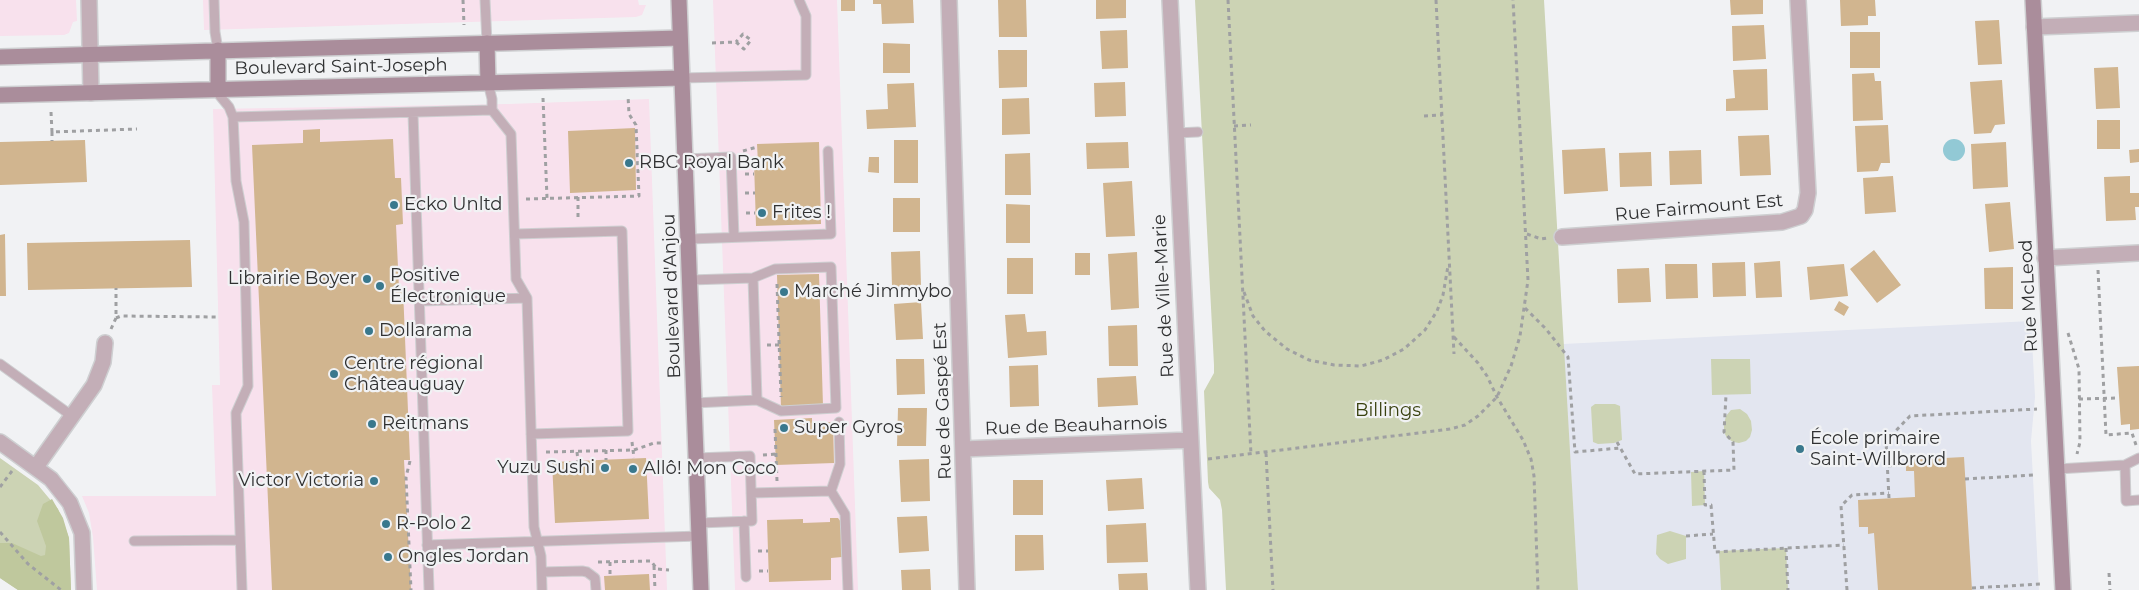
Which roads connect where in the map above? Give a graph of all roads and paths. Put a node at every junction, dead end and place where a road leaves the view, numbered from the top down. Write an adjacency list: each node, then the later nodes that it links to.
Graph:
1 (89, 0): 22 (street)
2 (214, 0): 21 (lane)
3 (463, 0): 15 (path)
4 (485, 0): 19 (lane)
5 (679, 0): 17 (street, Boulevard d'Anjou)
6 (799, 0): 24 (lane)
7 (949, 0): 94 (street, Rue de Gaspé Est)
8 (1170, 0): 42 (street, Rue de Ville-Marie)
9 (1228, 0): 38 (path)
10 (1436, 0): 34 (path)
11 (1513, 0): 53 (path)
12 (1798, 0): 55 (street, Rue Fairmount Est)
13 (2033, 0): 16 (street, Rue McLeod)
14 (2139, 23): 16 (street)
15 (464, 25)
16 (2034, 28): 59 (street, Rue McLeod)
17 (680, 38): 19 (street, Boulevard Saint-Joseph); 24 (street, Boulevard d'Anjou)
18 (736, 42): 18 (path); 20 (path)
19 (486, 43): 21 (street, Boulevard Saint-Joseph); 25 (street)
20 (712, 43)
21 (218, 50): 22 (street, Boulevard Saint-Joseph); 26 (street)
22 (90, 54): 23 (street, Boulevard Saint-Joseph); 27 (street)
23 (0, 57)
24 (682, 78): 25 (street, Boulevard Saint-Joseph); 47 (street, Boulevard d'Anjou)
25 (488, 82): 26 (street, Boulevard Saint-Joseph); 31 (lane)
26 (218, 89): 27 (street, Boulevard Saint-Joseph); 36 (lane)
27 (91, 92): 28 (street, Boulevard Saint-Joseph)
28 (0, 95)
29 (628, 96): 48 (path)
30 (543, 98): 50 (path)
31 (492, 110): 33 (lane); 52 (lane)
32 (51, 112): 40 (path)
33 (413, 113): 36 (lane); 67 (lane)
34 (1442, 115): 35 (path); 58 (path)
35 (1424, 116)
36 (233, 117): 131 (lane)
37 (1251, 124): 38 (path)
38 (1234, 126): 65 (path)
39 (137, 129): 40 (path)
40 (52, 132): 43 (path)
41 (1198, 132): 42 (lane)
42 (1176, 133): 89 (street, Rue de Ville-Marie)
43 (52, 141)
44 (757, 147): 45 (path)
45 (750, 148)
46 (828, 151): 54 (lane)
47 (686, 159): 54 (lane); 56 (street, Boulevard d'Anjou)
48 (578, 197): 50 (path); 51 (path)
49 (529, 198): 50 (path)
50 (547, 198)
51 (578, 215)
52 (515, 234): 66 (lane); 88 (lane)
53 (1527, 234): 55 (path); 68 (path)
54 (734, 237): 56 (lane)
55 (1557, 238)
56 (689, 239): 63 (street, Boulevard d'Anjou)
57 (2139, 254): 59 (street)
58 (1449, 255): 65 (path); 71 (path)
59 (2045, 258): 116 (street, Rue McLeod)
60 (2098, 269): 77 (path)
61 (753, 278): 63 (lane); 81 (lane); 81 (lane)
62 (777, 278): 79 (path)
63 (690, 280): 82 (street, Boulevard d'Anjou)
64 (116, 288): 69 (path)
65 (1243, 289): 101 (path)
66 (527, 298): 67 (lane); 88 (lane)
67 (419, 301): 134 (lane)
68 (1525, 307): 76 (path); 93 (path)
69 (218, 317)
70 (2068, 324): 80 (path)
71 (1453, 336): 73 (path); 76 (path)
72 (105, 343): 84 (street)
73 (1454, 354)
74 (0, 364): 84 (lane)
75 (1726, 395): 117 (path)
76 (1497, 397): 99 (path); 159 (path)
77 (2104, 398): 78 (path); 80 (path); 87 (path)
78 (2120, 398)
79 (781, 399)
80 (2079, 399): 100 (path)
81 (757, 400): 82 (lane)
82 (694, 403): 103 (street, Boulevard d'Anjou)
83 (2037, 409): 112 (path)
84 (72, 416): 113 (street)
85 (839, 422): 121 (lane)
86 (775, 429): 111 (path)
87 (2132, 433)
88 (531, 434): 133 (lane)
89 (1190, 440): 94 (street, Rue de Beauharnois); 157 (street, Rue de Ville-Marie)
90 (0, 442): 113 (street)
91 (1617, 442): 93 (path)
92 (664, 443): 95 (path)
93 (1620, 448): 117 (path)
94 (963, 449): 156 (street, Rue de Gaspé Est)
95 (634, 450): 96 (path); 102 (path)
96 (606, 451): 98 (path); 106 (path)
97 (539, 452): 98 (path)
98 (577, 452): 107 (path)
99 (1266, 453): 101 (path); 158 (path)
100 (2077, 454)
101 (1251, 455): 104 (path)
102 (634, 458)
103 (696, 458): 122 (lane); 127 (street, Boulevard d'Anjou)
104 (1207, 458)
105 (2139, 458): 110 (lane)
106 (606, 460)
107 (578, 461)
108 (1906, 464): 112 (path)
109 (409, 465): 115 (path)
110 (2125, 465): 116 (lane); 125 (lane)
111 (776, 466)
112 (1888, 466): 123 (path)
113 (36, 467): 148 (street)
114 (14, 468): 120 (path)
115 (404, 468)
116 (2057, 469): 162 (street, Rue McLeod)
117 (1704, 471): 129 (path)
118 (2035, 476): 119 (path)
119 (1965, 480)
120 (0, 487)
121 (831, 490): 122 (lane); 155 (lane)
122 (751, 493): 126 (lane)
123 (1889, 493): 124 (path); 135 (path)
124 (1889, 498)
125 (2139, 500)
126 (744, 521): 127 (lane); 144 (lane)
127 (699, 530): 133 (lane); 154 (street, Boulevard d'Anjou)
128 (0, 532): 147 (path)
129 (1713, 534): 130 (path); 136 (path)
130 (1686, 536)
131 (240, 540): 132 (lane); 149 (lane)
132 (134, 541)
133 (538, 542): 134 (lane); 141 (lane)
134 (427, 545): 150 (lane)
135 (1844, 545): 136 (path); 161 (path)
136 (1786, 548): 160 (path)
137 (594, 562): 138 (path)
138 (610, 562): 139 (path); 143 (path)
139 (654, 565): 140 (path); 153 (path)
140 (668, 570)
141 (542, 572): 151 (lane); 152 (lane)
142 (2109, 573): 163 (path)
143 (610, 576)
144 (746, 577)
145 (2041, 584): 146 (path)
146 (1972, 588)
147 (61, 590)
148 (84, 590)
149 (242, 590)
150 (428, 590)
151 (542, 590)
152 (596, 590)
153 (654, 590)
154 (701, 590)
155 (848, 590)
156 (967, 590)
157 (1198, 590)
158 (1273, 590)
159 (1538, 590)
160 (1788, 590)
161 (1847, 590)
162 (2063, 590)
163 (2110, 590)

